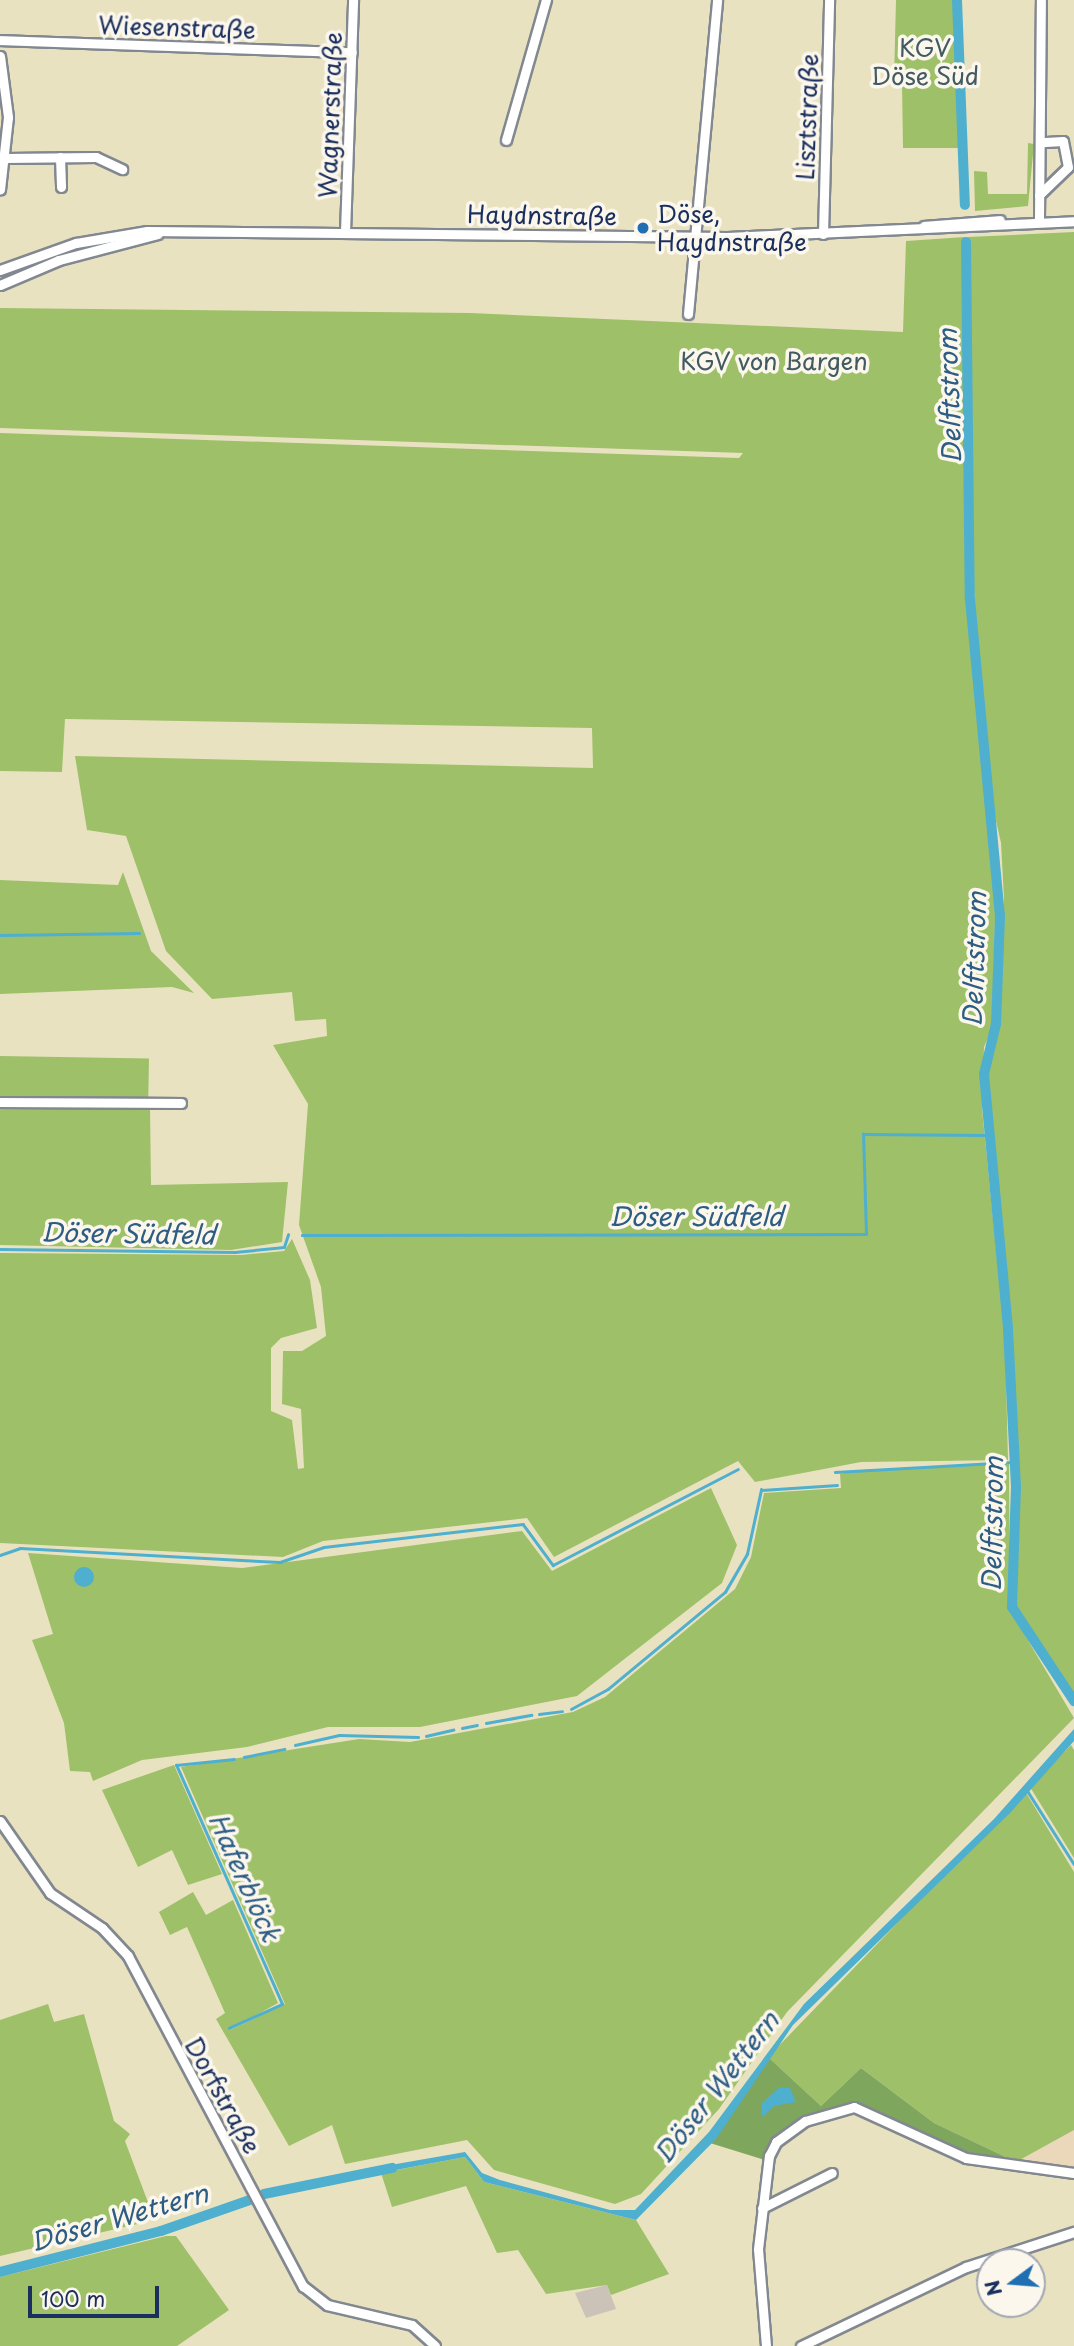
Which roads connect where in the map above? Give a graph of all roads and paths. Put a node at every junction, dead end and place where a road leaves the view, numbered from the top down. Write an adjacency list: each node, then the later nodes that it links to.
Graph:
1 (353, 0): 7 (street, Wagnerstraße)
2 (547, 0): 9 (street)
3 (717, 0): 22 (street)
4 (829, 0): 21 (street, Lisztstraße)
5 (1041, 0): 10 (street)
6 (0, 40): 7 (street, Wiesenstraße)
7 (352, 52): 19 (street, Wagnerstraße)
8 (0, 56): 12 (street)
9 (506, 140)
10 (1041, 142): 16 (street); 16 (street)
11 (60, 157): 12 (street); 13 (street); 14 (street)
12 (5, 158): 15 (street)
13 (122, 169)
14 (61, 187)
15 (0, 190)
16 (1039, 195): 17 (street)
17 (1039, 219): 18 (street, Haydnstraße); 21 (street, Haydnstraße)
18 (1074, 221)
19 (345, 232): 20 (street, Haydnstraße); 22 (street, Haydnstraße)
20 (158, 234): 23 (street, Haydnstraße); 24 (street, Haydnstraße)
21 (822, 234): 22 (street, Haydnstraße)
22 (696, 236): 25 (street)
23 (0, 270)
24 (0, 285)
25 (688, 314)
26 (0, 1102): 27 (street)
27 (181, 1102)
28 (0, 1821): 33 (street, Dorfstraße)
29 (832, 2173): 31 (street)
30 (1074, 2173): 31 (street)
31 (762, 2208): 34 (street)
32 (1074, 2232): 35 (street)
33 (435, 2346)
34 (766, 2346)
35 (801, 2346)

